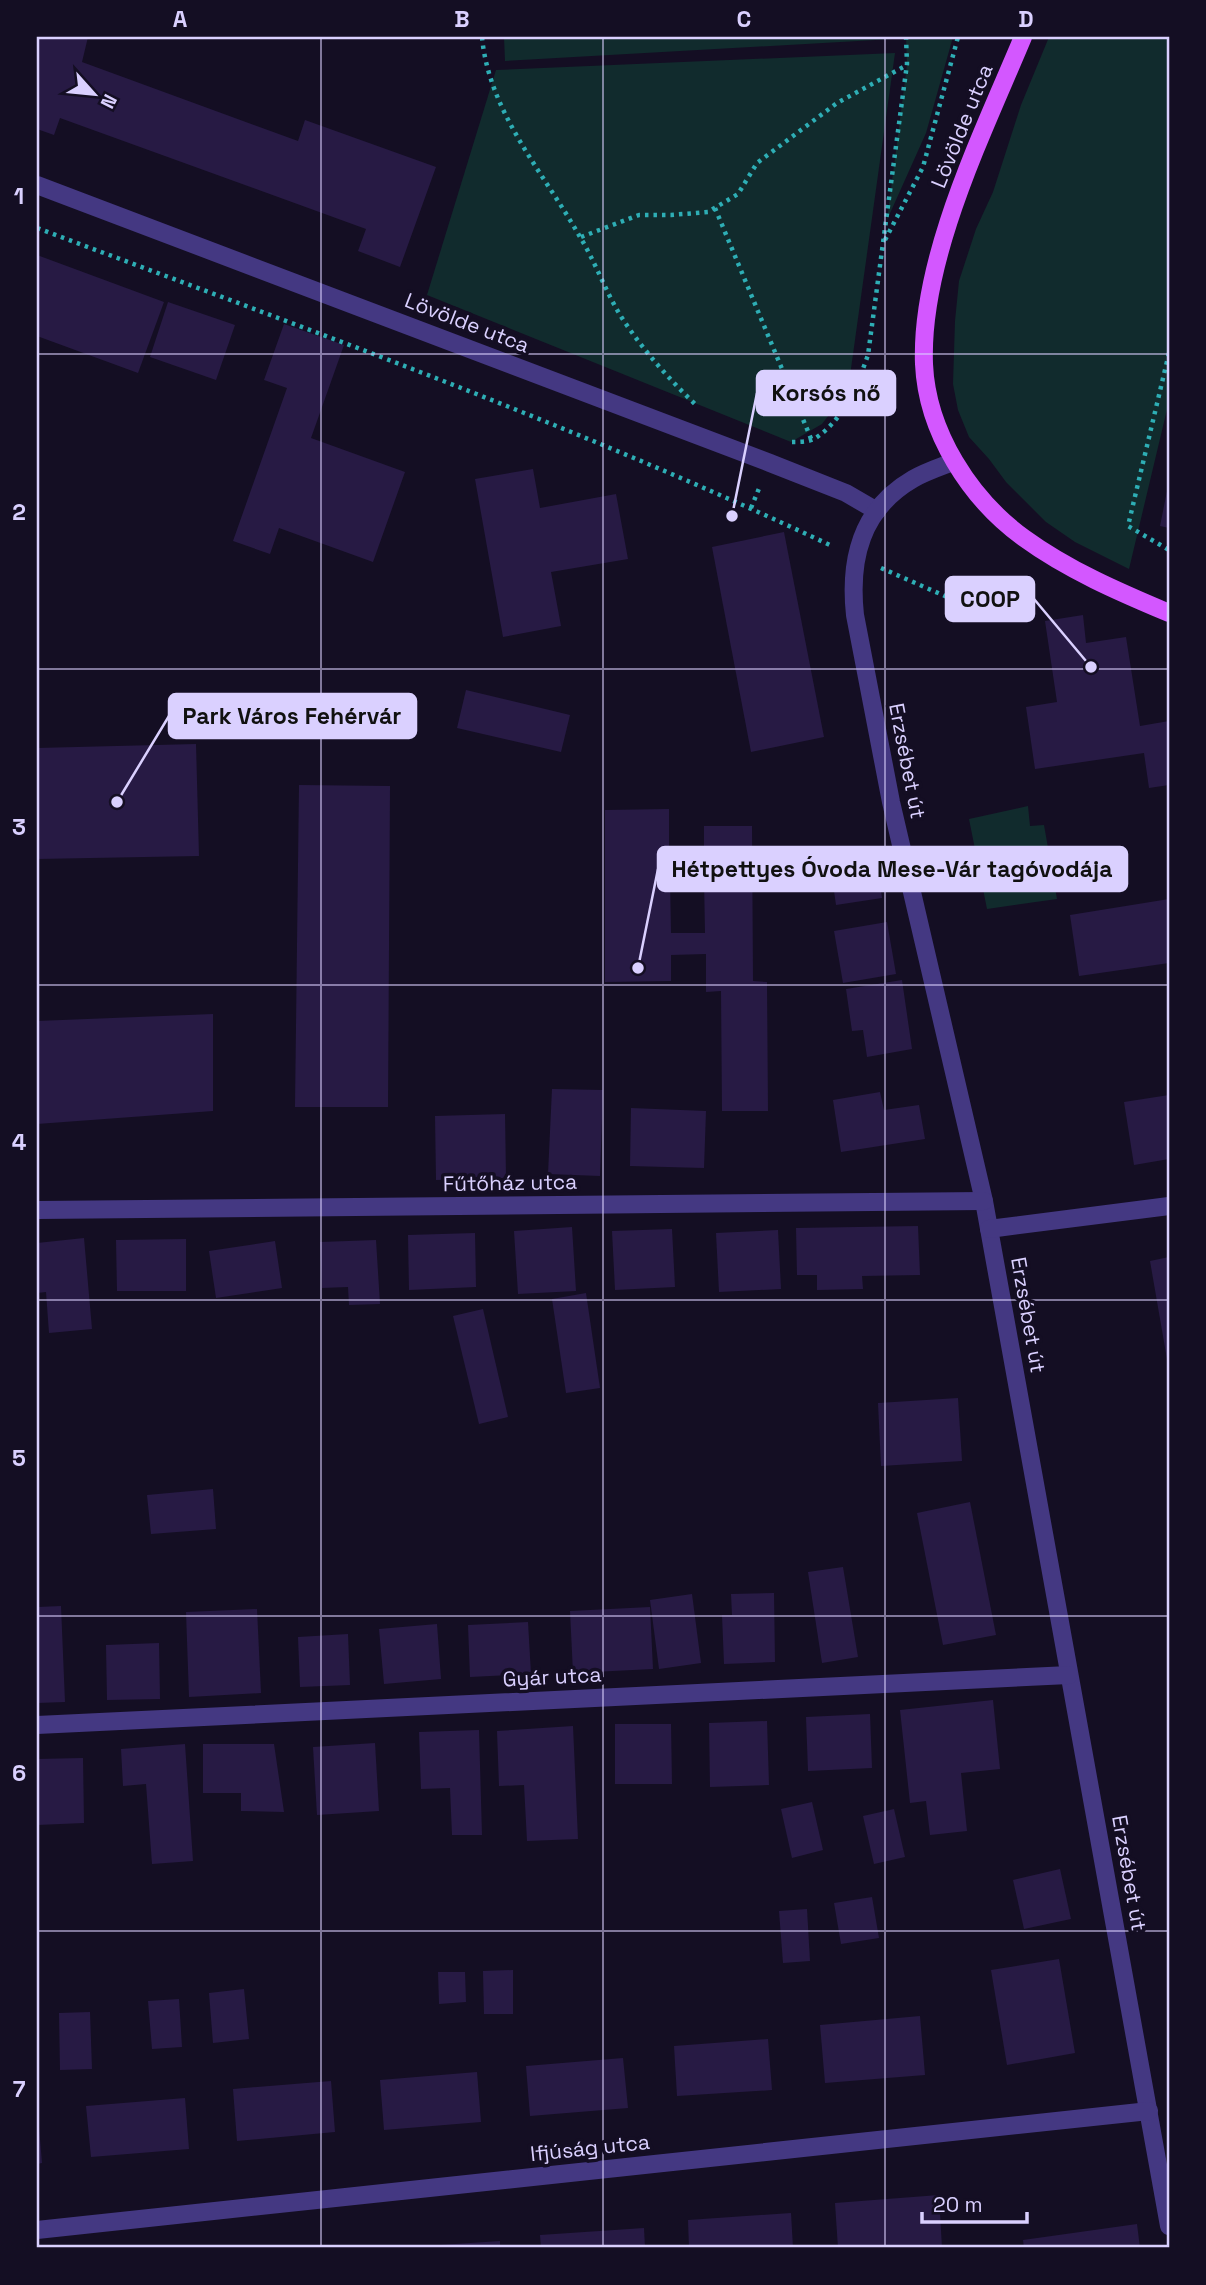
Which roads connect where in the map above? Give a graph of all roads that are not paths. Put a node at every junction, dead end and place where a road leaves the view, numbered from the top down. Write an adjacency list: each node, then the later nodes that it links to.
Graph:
1 (1023, 37): 3 (main road, Lövölde utca)
2 (37, 185): 4 (street, Lövölde utca)
3 (953, 462): 4 (street, Erzsébet út); 5 (main road, Lövölde utca)
4 (877, 511): 6 (street, Erzsébet út)
5 (1169, 613)
6 (984, 1201): 8 (street, Fűtőház utca); 9 (street, Erzsébet út)
7 (1169, 1206): 9 (street)
8 (37, 1210)
9 (989, 1229): 10 (street, Erzsébet út)
10 (1069, 1675): 11 (street, Gyár utca); 12 (street, Erzsébet út)
11 (37, 1725)
12 (1149, 2111): 13 (street, Erzsébet út); 14 (street, Ifjúság utca)
13 (1169, 2227)
14 (37, 2230)

